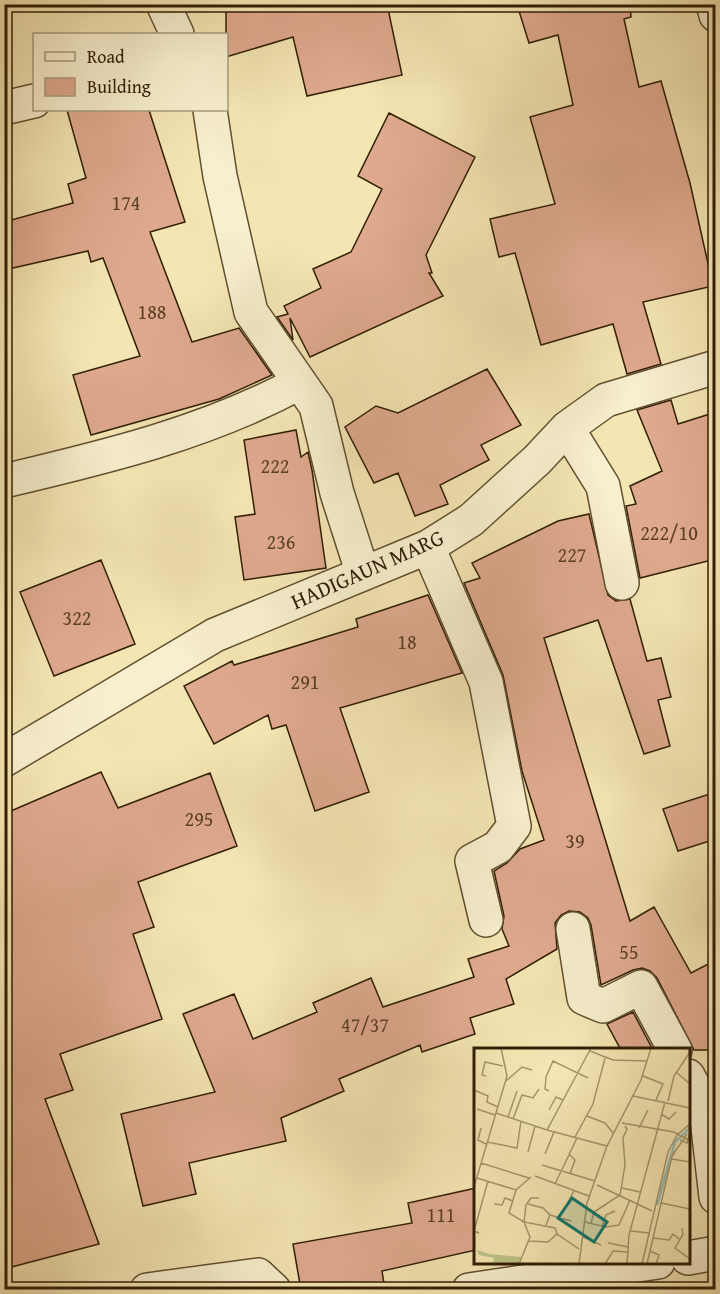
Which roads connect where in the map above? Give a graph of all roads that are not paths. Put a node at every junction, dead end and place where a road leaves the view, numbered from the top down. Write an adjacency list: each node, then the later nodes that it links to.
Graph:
1 (163, 4): 4 (street)
2 (713, 4): 3 (street)
3 (716, 15)
4 (177, 33)
5 (33, 100): 6 (street)
6 (4, 108)
7 (210, 111): 9 (street)
8 (716, 367): 10 (street, HADIGAUN MARG)
9 (298, 383): 11 (street); 13 (street)
10 (567, 428): 12 (street, HADIGAUN MARG); 14 (street)
11 (4, 481)
12 (428, 546): 13 (street, HADIGAUN MARG); 16 (street)
13 (363, 574): 15 (street, HADIGAUN MARG)
14 (622, 583)
15 (4, 760)
16 (486, 920)
17 (573, 929): 18 (street)
18 (674, 1048)
19 (690, 1080): 20 (street)
20 (716, 1197)
21 (716, 1253): 22 (street)
22 (690, 1258)
23 (651, 1264): 26 (street)
24 (147, 1290): 25 (street)
25 (274, 1290)
26 (469, 1290)

